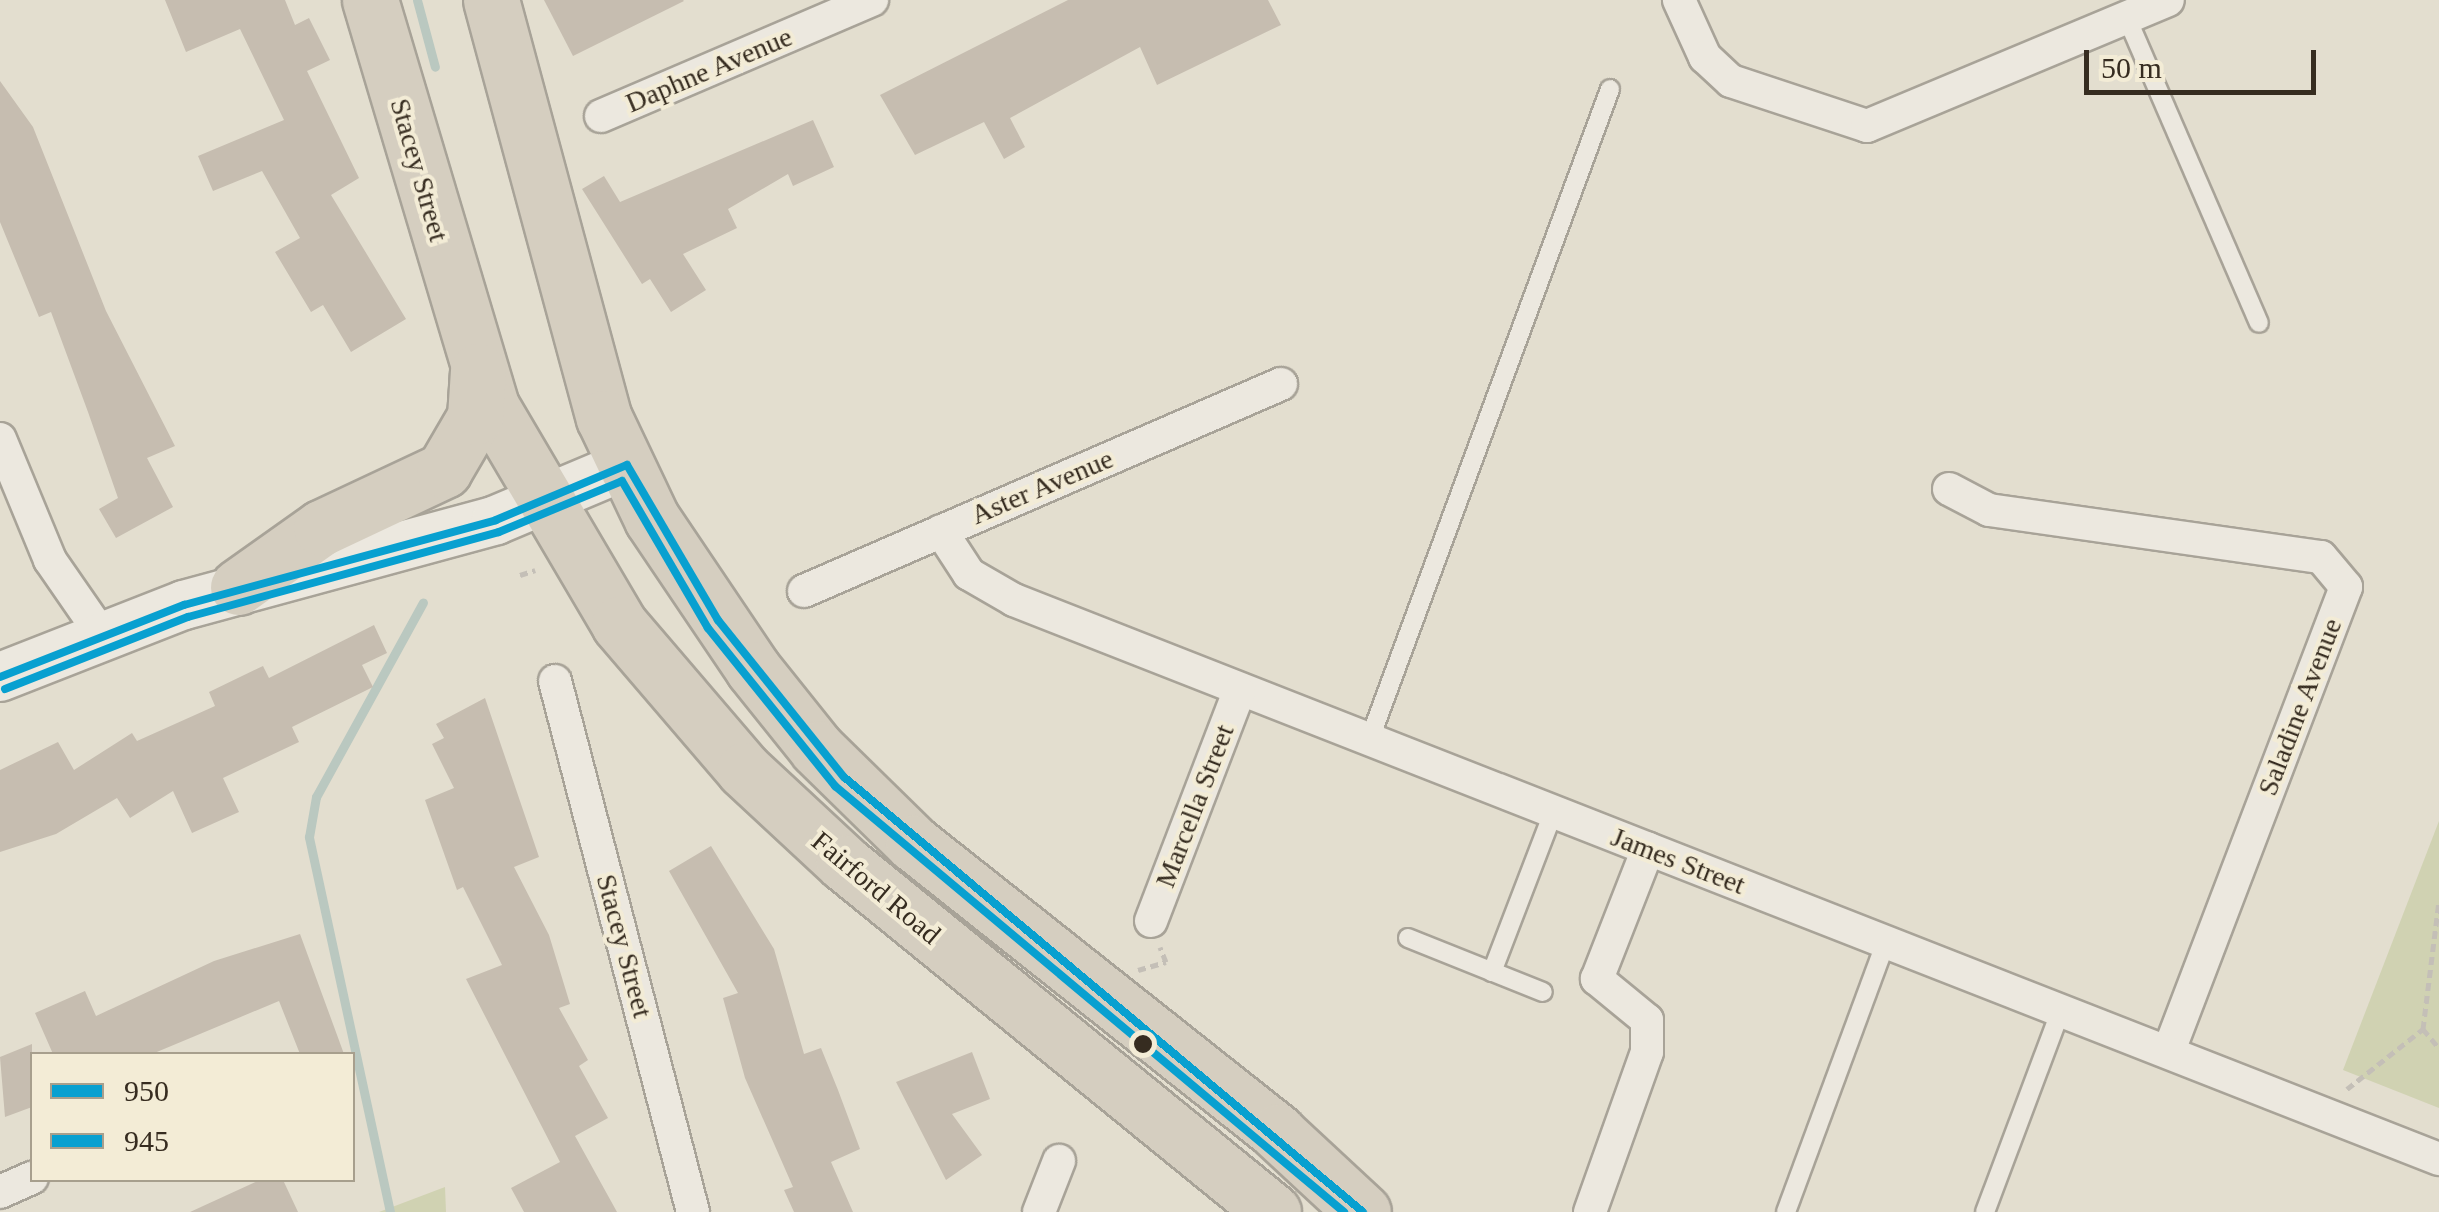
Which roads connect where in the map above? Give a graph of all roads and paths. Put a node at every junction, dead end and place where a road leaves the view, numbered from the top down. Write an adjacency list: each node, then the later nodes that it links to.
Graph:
1 (370, 0): 10 (highway, Stacey Street)
2 (491, 0): 13 (highway)
3 (872, 0): 8 (street, Daphne Avenue)
4 (1679, 0): 6 (street)
5 (2168, 0): 6 (street)
6 (2127, 18): 9 (lane)
7 (1610, 89): 25 (lane)
8 (601, 116)
9 (2259, 324)
10 (478, 369): 15 (highway, Stacey Street); 19 (highway)
11 (1281, 384): 16 (street, Aster Avenue)
12 (0, 439): 21 (street)
13 (627, 466): 15 (main road); 47 (highway, Fairford Road)
14 (1949, 489): 38 (street, Saladine Avenue)
15 (544, 503): 19 (main road); 46 (highway, Fairford Road)
16 (941, 531): 20 (street, Aster Avenue); 24 (street, James Street)
17 (535, 570): 18 (path)
18 (520, 575)
19 (238, 587): 21 (main road)
20 (804, 592)
21 (102, 636): 22 (main road)
22 (0, 677)
23 (555, 681): 44 (street, Stacey Street)
24 (1239, 692): 25 (street, James Street); 29 (street, Marcella Street)
25 (1368, 741): 26 (street, James Street)
26 (1554, 813): 27 (street, James Street); 32 (lane)
27 (1648, 850): 31 (street, James Street); 48 (street)
28 (2439, 901): 36 (path)
29 (1151, 921): 33 (path)
30 (1408, 938): 32 (lane)
31 (1886, 942): 35 (street, James Street); 49 (lane)
32 (1492, 972): 34 (lane)
33 (1127, 974)
34 (1543, 992)
35 (2061, 1010): 38 (street, James Street); 50 (lane)
36 (2422, 1029): 37 (path); 39 (path)
37 (2439, 1048)
38 (2169, 1052): 39 (street, James Street)
39 (2318, 1113): 40 (street, James Street)
40 (2439, 1159)
41 (1059, 1161): 45 (street)
42 (30, 1179): 43 (street)
43 (0, 1192)
44 (694, 1212)
45 (1039, 1212)
46 (1274, 1212)
47 (1363, 1212)
48 (1590, 1212)
49 (1786, 1212)
50 (1985, 1212)

